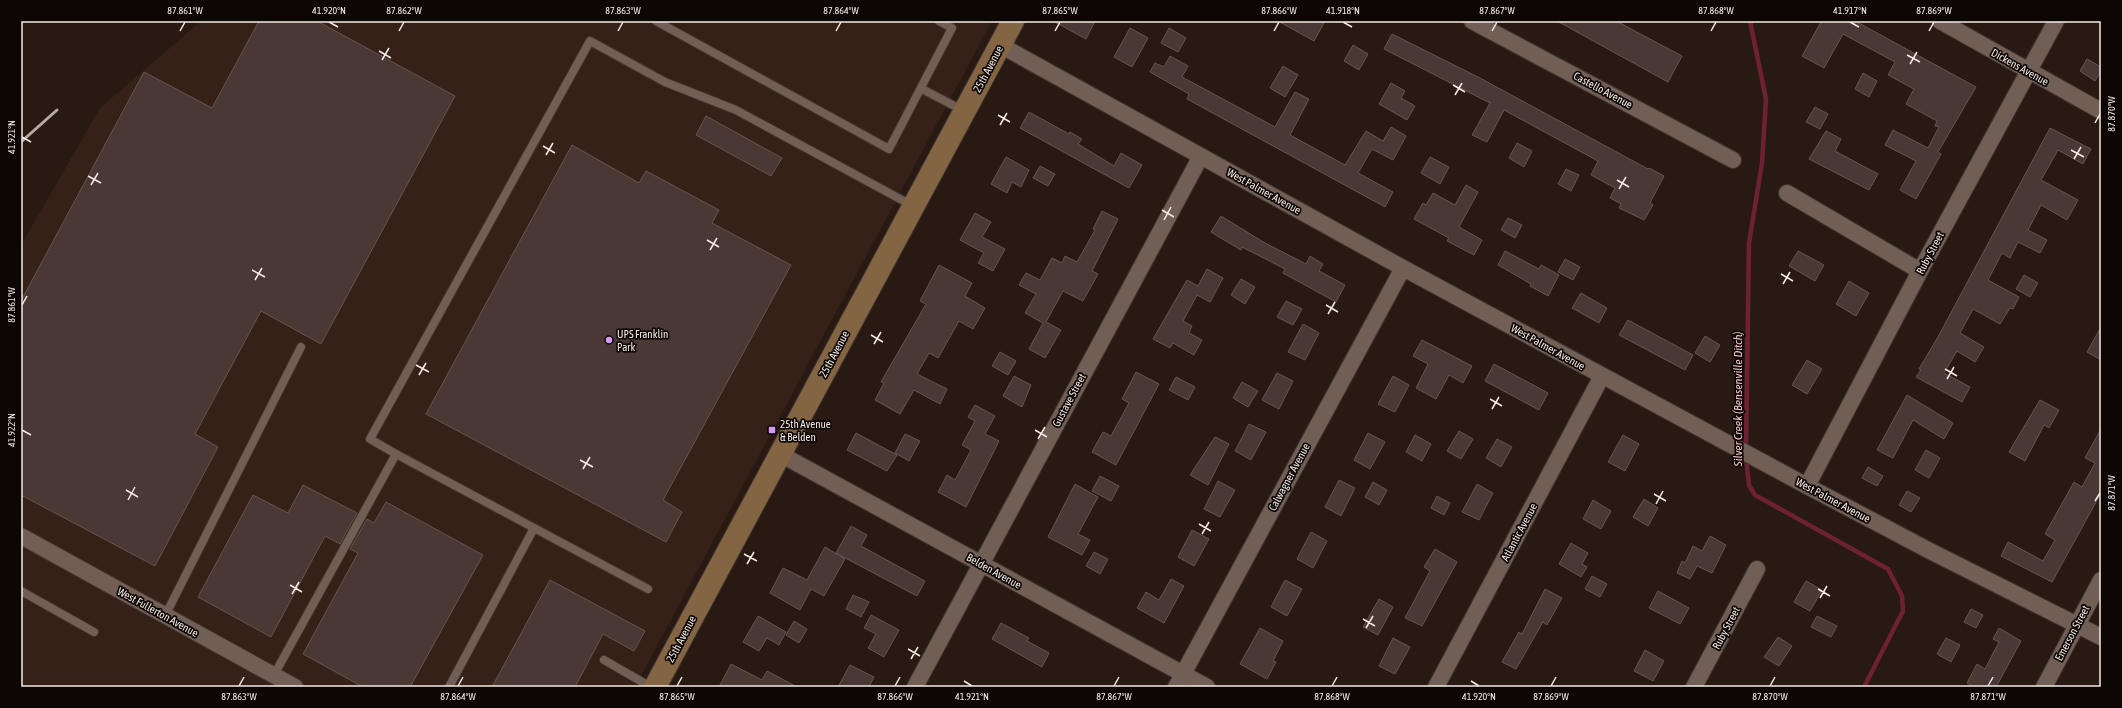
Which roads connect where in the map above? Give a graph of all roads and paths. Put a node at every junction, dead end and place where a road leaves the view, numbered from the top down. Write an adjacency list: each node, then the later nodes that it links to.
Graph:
1 (656, 21): 9 (lane)
2 (939, 21): 9 (lane)
3 (1013, 21): 7 (main road, 25th Avenue)
4 (1472, 21): 13 (street, Castello Avenue)
5 (1940, 21): 8 (street, Dickens Avenue)
6 (2056, 21): 8 (street, Ruby Street)
7 (1000, 45): 10 (main road, 25th Avenue); 12 (street, West Palmer Avenue)
8 (2029, 72): 11 (street, Dickens Avenue); 17 (street, Ruby Street)
9 (922, 89): 10 (lane)
10 (965, 111): 15 (main road, 25th Avenue)
11 (2101, 112)
12 (1201, 156): 16 (street, West Palmer Avenue); 25 (street, Gustave Street)
13 (1733, 160)
14 (1787, 193): 17 (street)
15 (913, 207): 20 (lane); 21 (main road, 25th Avenue)
16 (1403, 268): 19 (street, West Palmer Avenue); 36 (street, Calwagner Avenue)
17 (1920, 271): 22 (street, Ruby Street)
18 (301, 348): 30 (lane)
19 (1602, 376): 22 (street, West Palmer Avenue); 43 (street, Atlantic Avenue)
20 (396, 454): 23 (lane); 35 (lane)
21 (780, 454): 25 (street, Belden Avenue); 40 (main road, 25th Avenue)
22 (1806, 486): 31 (street, West Palmer Avenue)
23 (534, 528): 28 (lane); 38 (lane)
24 (21, 536): 30 (street, West Fullerton Avenue)
25 (981, 564): 36 (street, Belden Avenue); 41 (street, Gustave Street)
26 (1757, 569): 44 (street, Ruby Street)
27 (2101, 580): 31 (street, Emerson Street)
28 (648, 589)
29 (21, 591): 32 (lane)
30 (165, 616): 35 (street, West Fullerton Avenue)
31 (2077, 625): 33 (street, West Palmer Avenue); 45 (street, Emerson Street)
32 (94, 632)
33 (2101, 637)
34 (604, 660): 39 (lane)
35 (274, 675): 37 (street, West Fullerton Avenue)
36 (1180, 680): 42 (street, Belden Avenue)
37 (295, 687)
38 (449, 687)
39 (651, 687)
40 (655, 687)
41 (915, 687)
42 (1207, 687)
43 (1436, 687)
44 (1694, 687)
45 (2044, 687)

